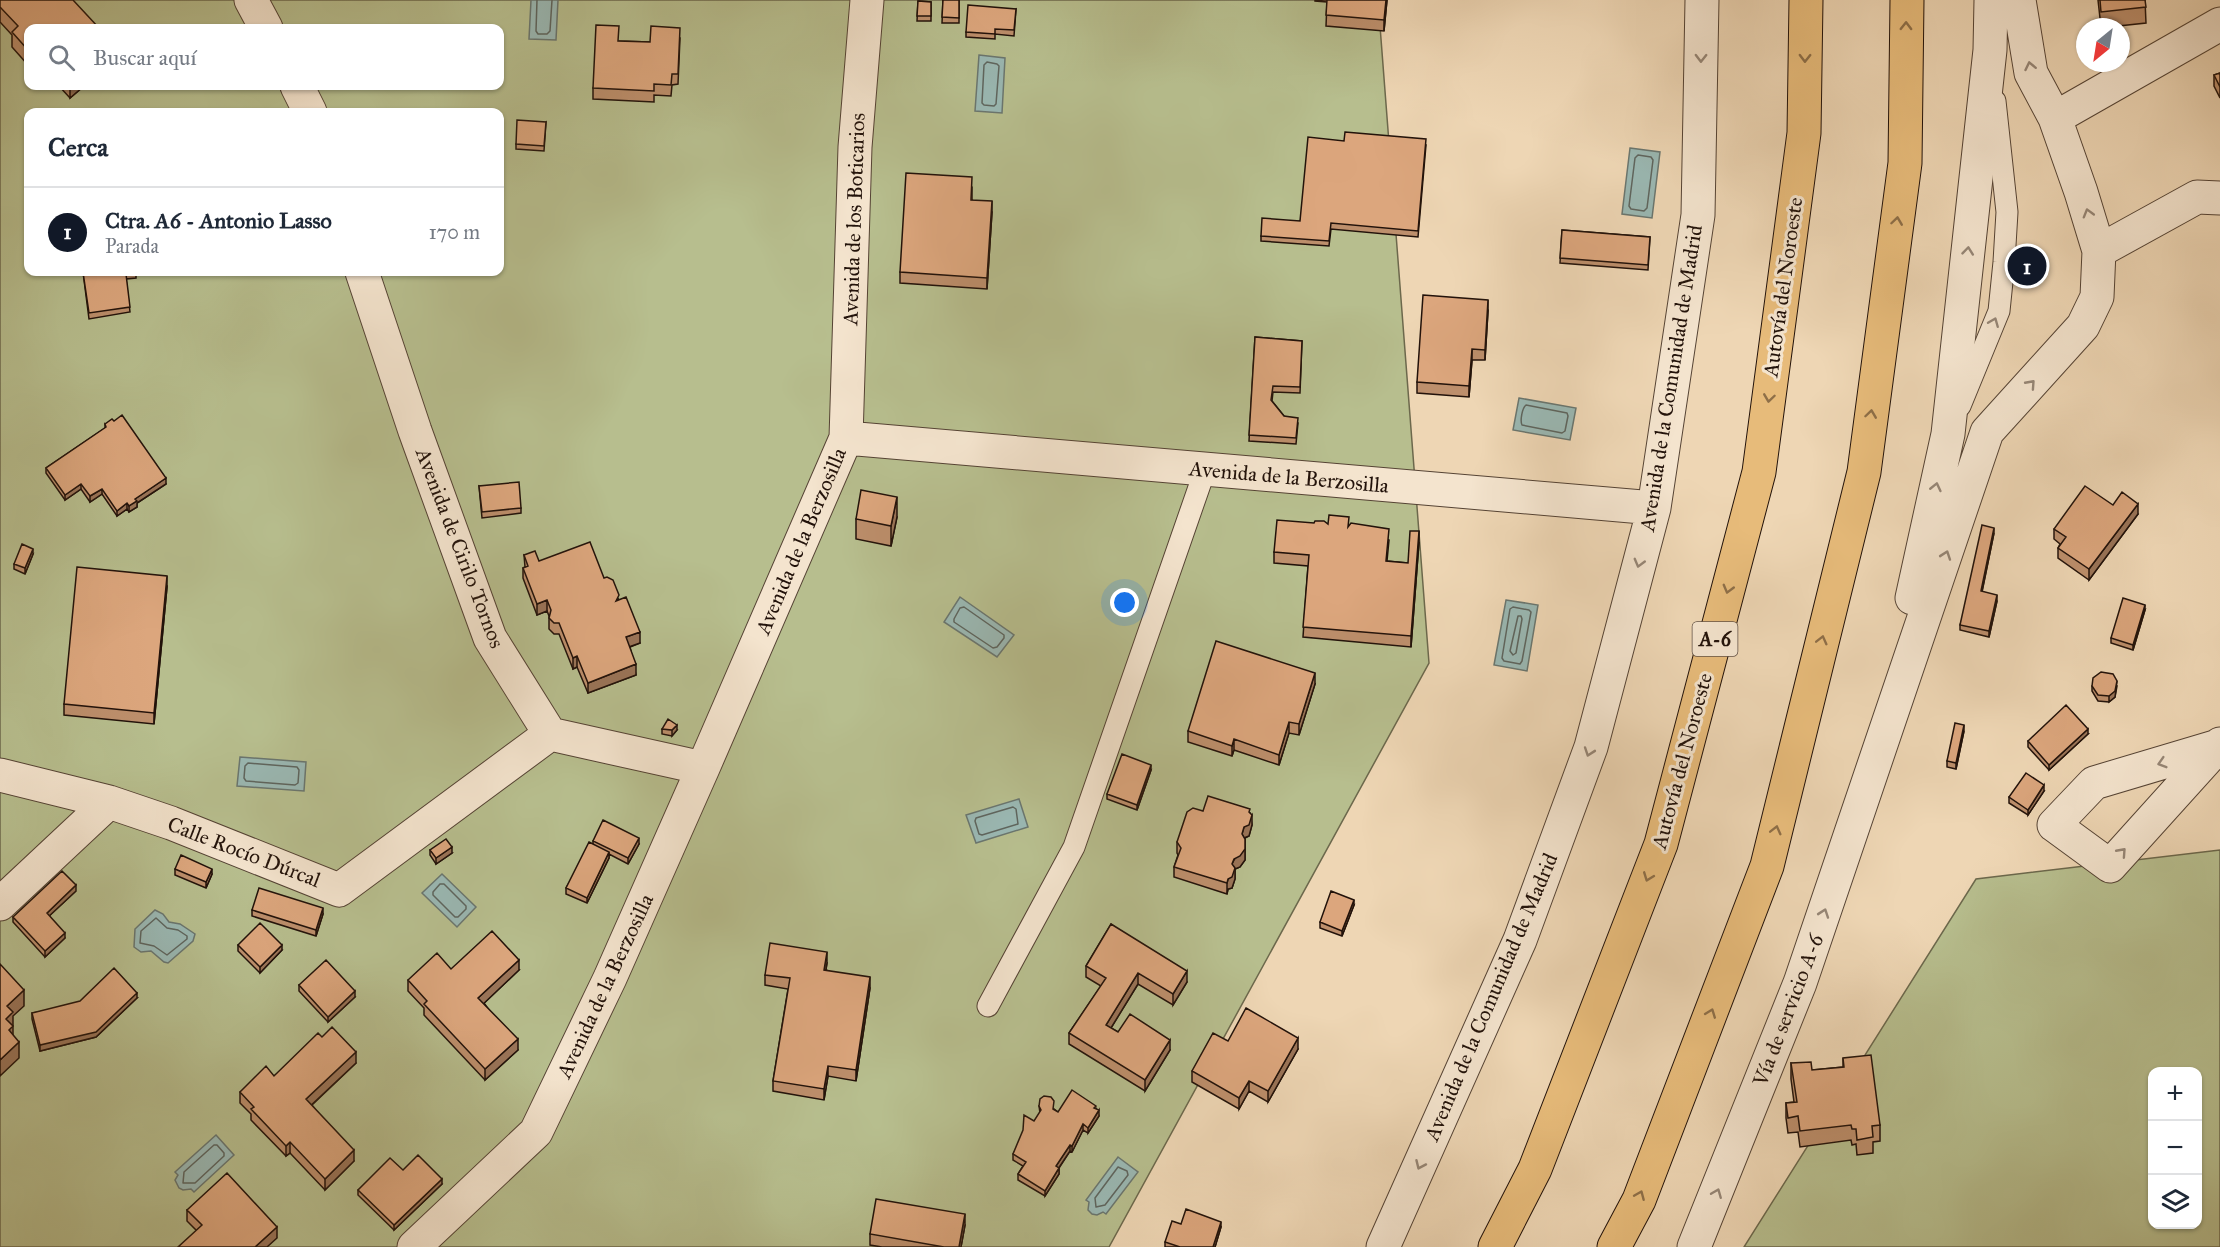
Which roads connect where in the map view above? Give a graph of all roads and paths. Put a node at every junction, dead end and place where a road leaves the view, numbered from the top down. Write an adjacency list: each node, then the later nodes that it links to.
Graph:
1 (251, 0): 8 (street)
2 (867, 0): 16 (street, Avenida de los Boticarios)
3 (1702, 0): 18 (street, Avenida de la Comunidad de Madrid, one-way to 18)
4 (1806, 0): 29 (highway, Autovía del Noroeste / A-6, one-way to 29)
5 (1907, 0): 30 (highway, one-way to 5)
6 (1990, 0): 22 (street, one-way to 6)
7 (2019, 0): 12 (street, one-way to 7)
8 (264, 24)
9 (2220, 24): 12 (street)
10 (299, 90): 11 (street)
11 (308, 108)
12 (2055, 118): 14 (street, one-way to 12)
13 (2220, 198): 14 (street)
14 (2099, 251): 22 (street, one-way to 14)
15 (363, 276): 19 (street, Avenida de Cirilo Tornos)
16 (846, 438): 17 (street, Avenida de la Berzosilla); 21 (street, Avenida de la Berzosilla)
17 (1205, 470): 18 (street, Avenida de la Berzosilla); 26 (lane)
18 (1654, 508): 28 (street, Avenida de la Comunidad de Madrid, one-way to 28)
19 (550, 734): 21 (street); 24 (street, Calle Rocío Dúrcal)
20 (2219, 745): 20 (street, one-way to 20)
21 (703, 768): 27 (street, Avenida de la Berzosilla)
22 (1874, 770): 31 (street, Vía de servicio A-6, one-way to 22)
23 (0, 775): 24 (street, Calle Rocío Dúrcal)
24 (109, 802): 25 (street)
25 (0, 904)
26 (988, 1006)
27 (414, 1247)
28 (1383, 1247)
29 (1495, 1247)
30 (1614, 1247)
31 (1694, 1247)

